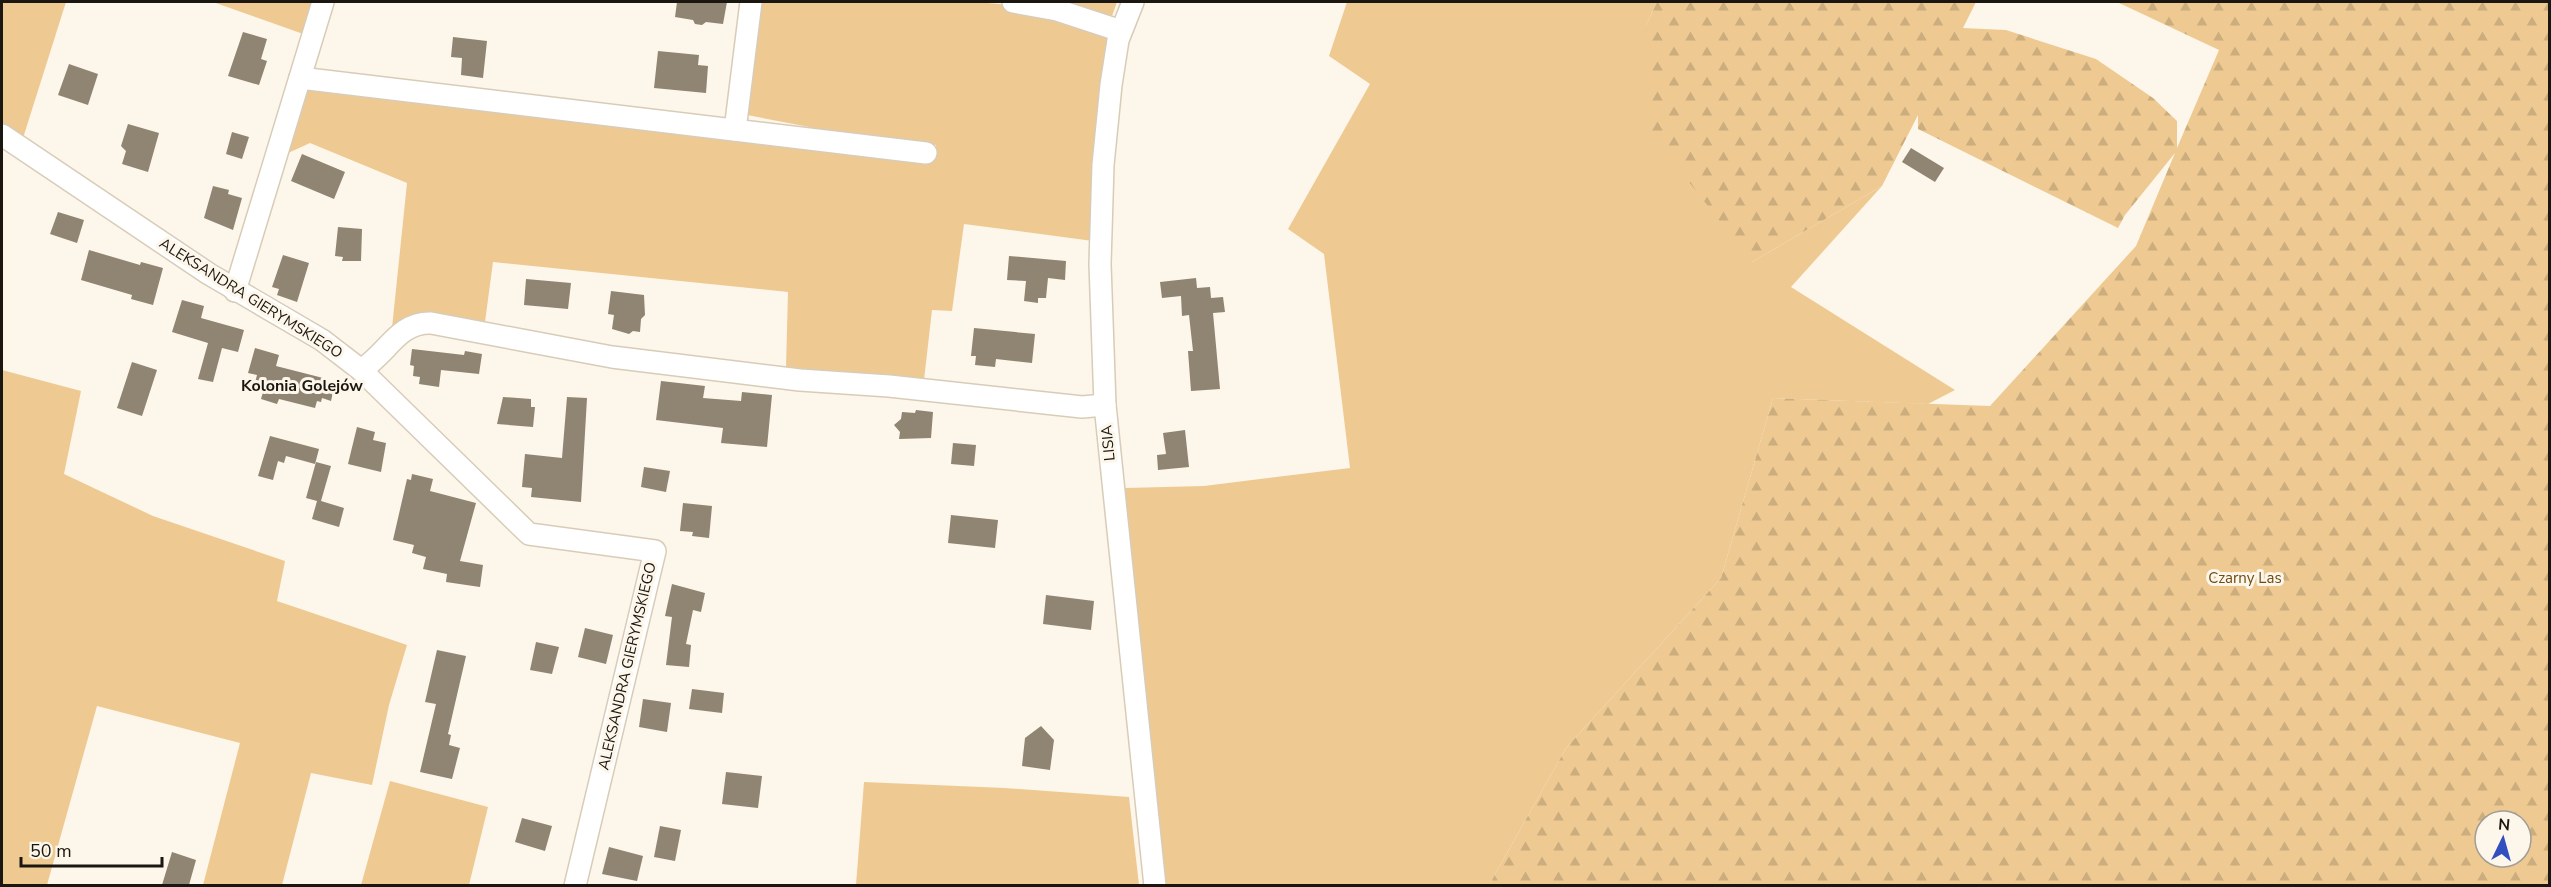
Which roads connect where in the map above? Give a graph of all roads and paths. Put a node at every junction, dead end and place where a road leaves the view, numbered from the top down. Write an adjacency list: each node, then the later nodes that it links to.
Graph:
1 (323, 2): 6 (street)
2 (751, 2): 7 (street)
3 (1013, 2): 5 (street)
4 (1133, 2): 5 (street, LISIA)
5 (1121, 31): 12 (street, LISIA)
6 (300, 78): 7 (street); 10 (street)
7 (735, 130): 9 (street)
8 (2, 135): 10 (street, ALEKSANDRA GIERYMSKIEGO)
9 (926, 153)
10 (235, 291): 11 (street, ALEKSANDRA GIERYMSKIEGO)
11 (361, 370): 12 (street); 13 (street, ALEKSANDRA GIERYMSKIEGO)
12 (1105, 405): 14 (street, LISIA)
13 (575, 885)
14 (1155, 885)

